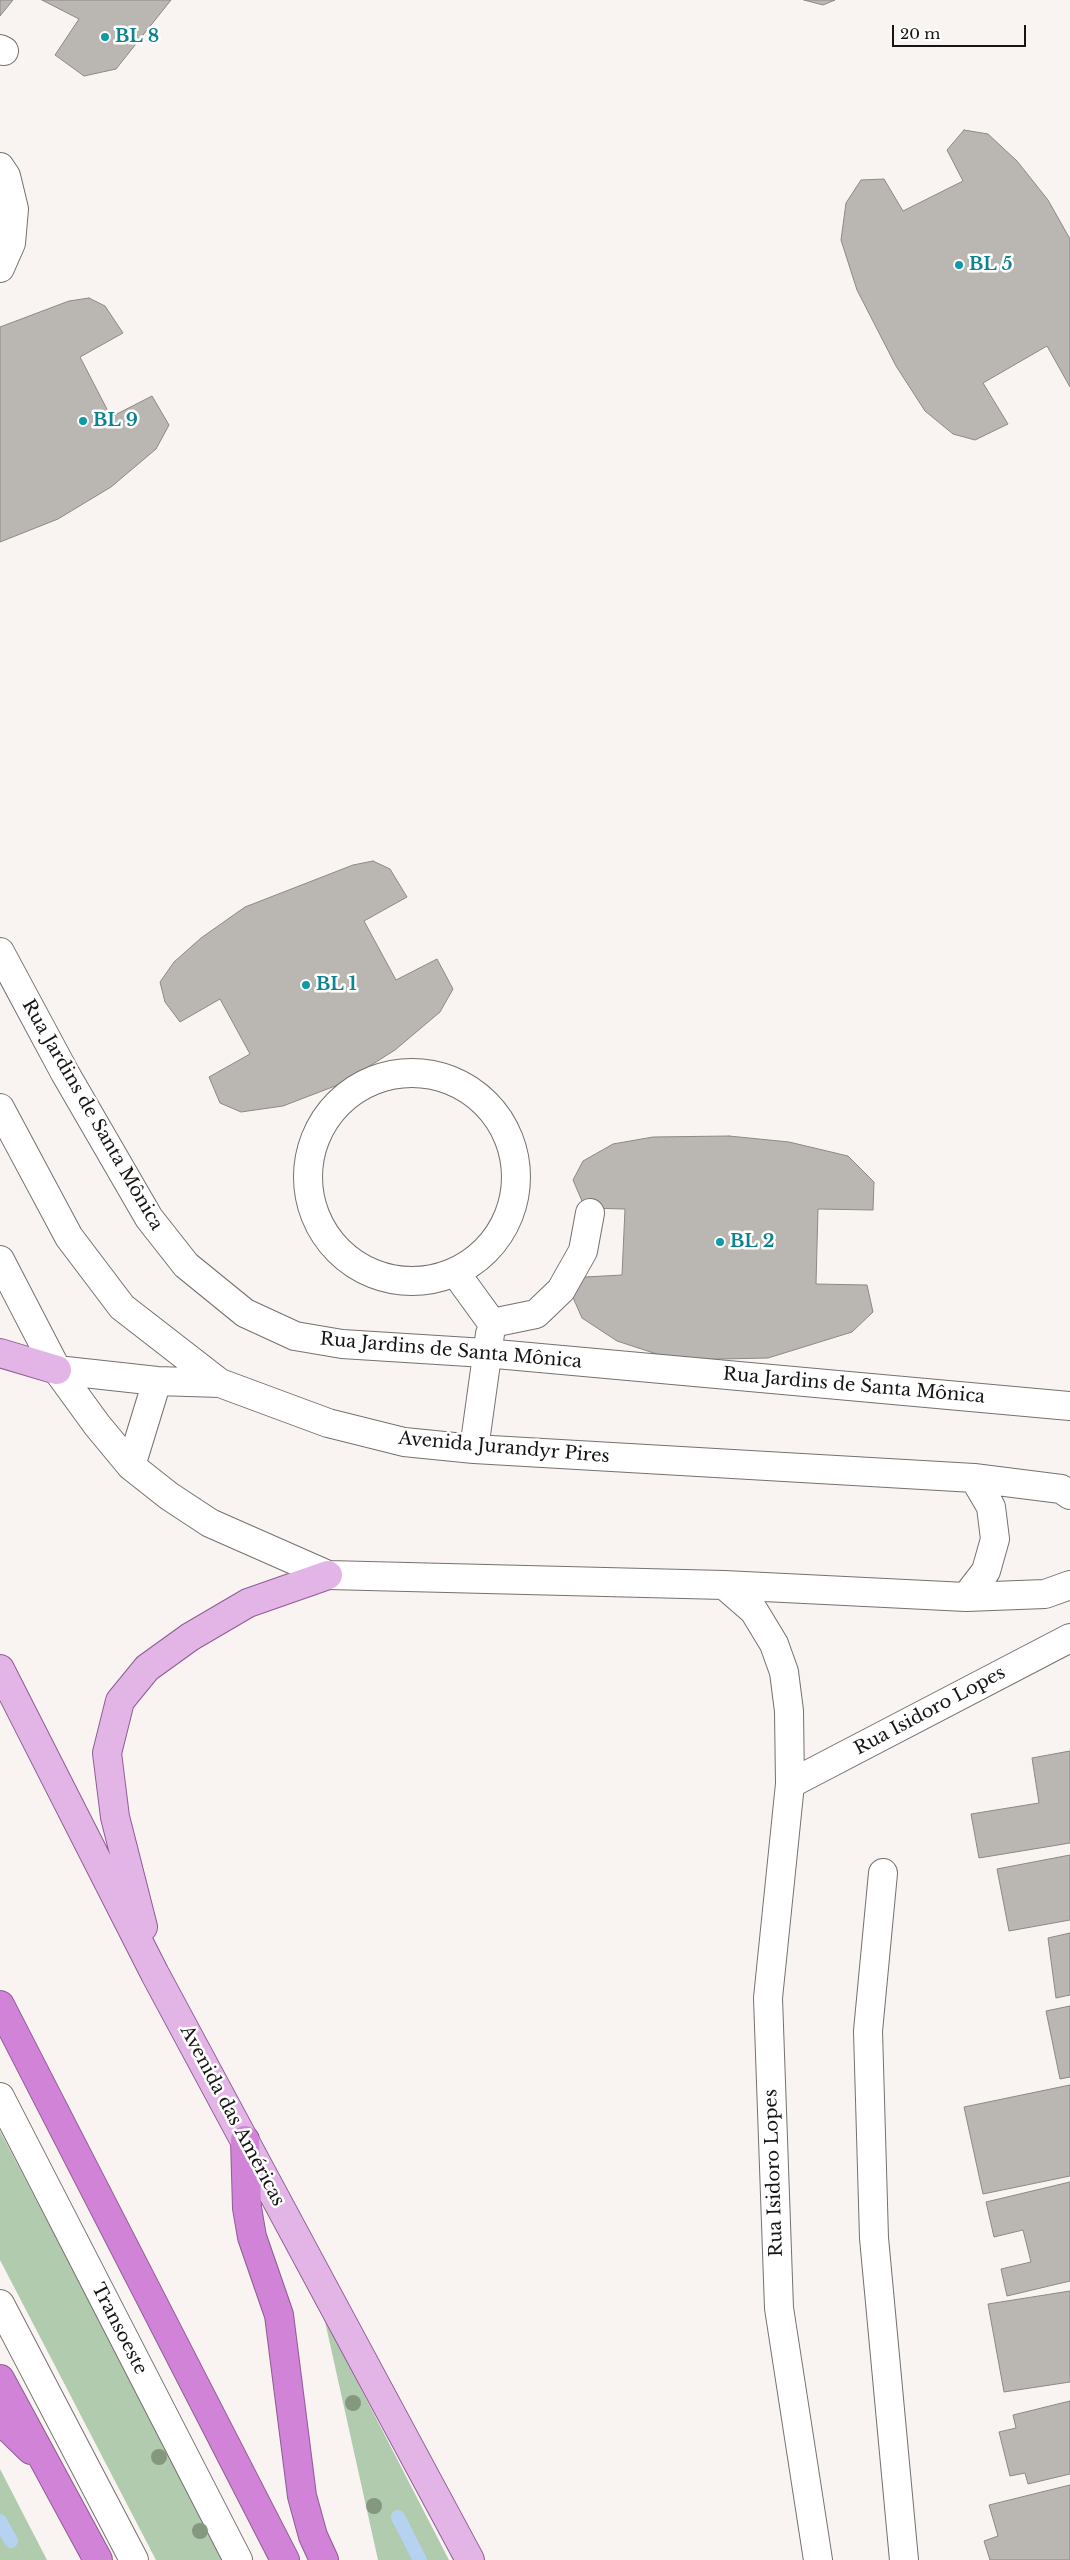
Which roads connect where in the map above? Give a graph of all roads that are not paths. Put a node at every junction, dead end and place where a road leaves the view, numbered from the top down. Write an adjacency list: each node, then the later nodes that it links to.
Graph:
1 (0, 167): 2 (street)
2 (0, 268)
3 (0, 952): 9 (street, Rua Jardins de Santa Mônica)
4 (0, 1108): 13 (street, Avenida Jurandyr Pires)
5 (590, 1213): 8 (street)
6 (0, 1260): 11 (street)
7 (455, 1272): 7 (street); 8 (street)
8 (492, 1323): 9 (street)
9 (485, 1352): 14 (street, Rua Jardins de Santa Mônica); 15 (street)
10 (0, 1353): 11 (main road)
11 (57, 1370): 12 (street); 16 (street)
12 (157, 1381): 13 (street); 16 (street)
13 (220, 1383): 15 (street, Avenida Jurandyr Pires)
14 (1070, 1406)
15 (474, 1449): 17 (street, Avenida Jurandyr Pires)
16 (131, 1466): 19 (street)
17 (974, 1478): 18 (street, Avenida Jurandyr Pires); 22 (street)
18 (1070, 1495)
19 (328, 1575): 20 (street); 27 (main road)
20 (724, 1585): 22 (street); 25 (street, Rua Isidoro Lopes)
21 (1070, 1585): 22 (street)
22 (966, 1597)
23 (1070, 1638): 25 (street, Rua Isidoro Lopes)
24 (0, 1669): 27 (main road, Avenida das Américas)
25 (790, 1784): 41 (street, Rua Isidoro Lopes)
26 (883, 1873): 42 (street)
27 (155, 1974): 30 (main road, Avenida das Américas)
28 (0, 2005): 38 (highway)
29 (0, 2097): 37 (street, Transoeste)
30 (246, 2140): 39 (highway); 40 (main road, Avenida das Américas)
31 (0, 2304): 36 (street)
32 (0, 2378): 34 (highway)
33 (0, 2420): 34 (highway)
34 (47, 2463): 35 (highway)
35 (98, 2560)
36 (134, 2560)
37 (238, 2560)
38 (284, 2560)
39 (324, 2560)
40 (470, 2560)
41 (818, 2560)
42 (904, 2560)

